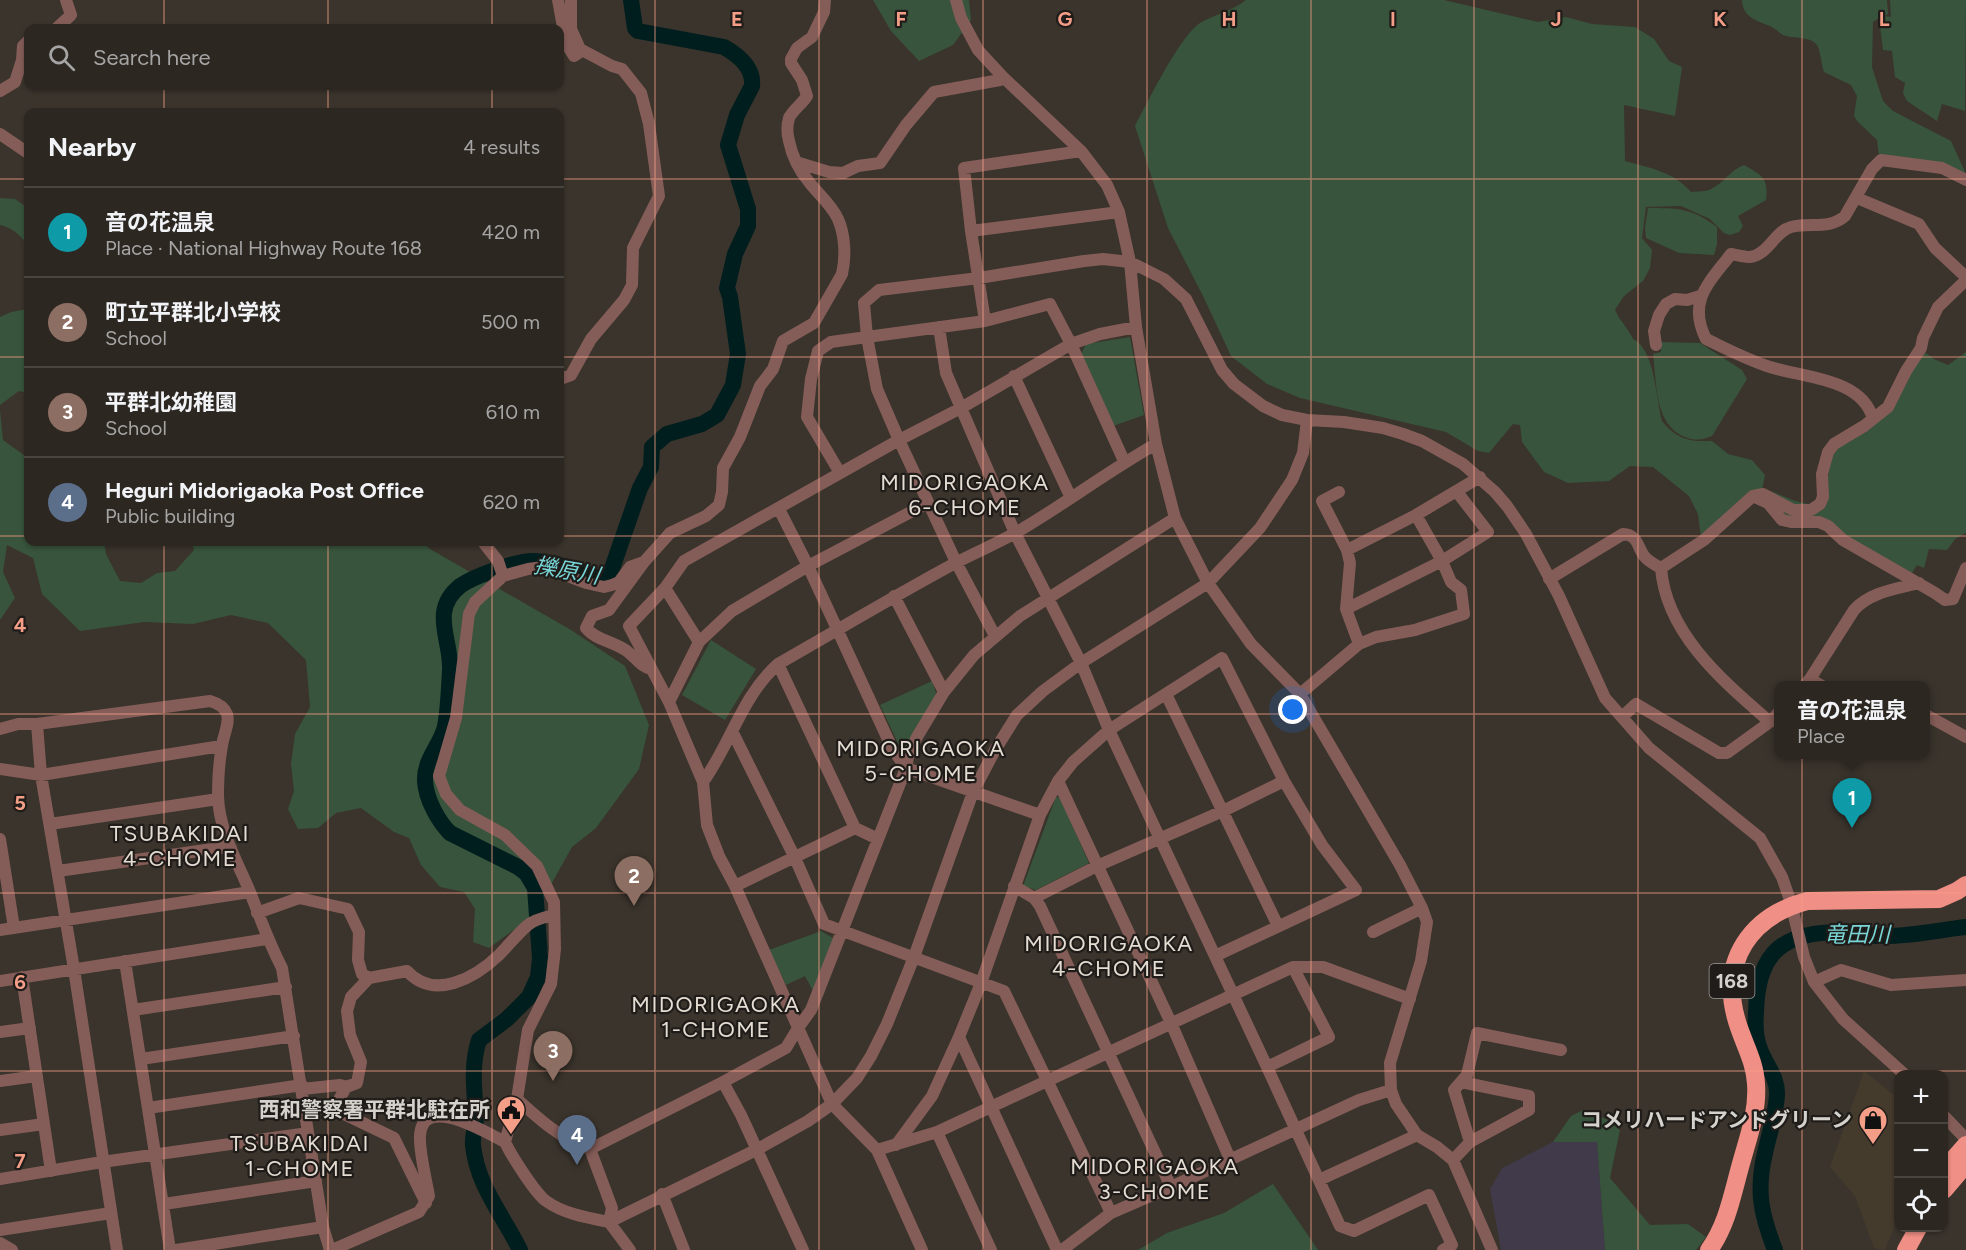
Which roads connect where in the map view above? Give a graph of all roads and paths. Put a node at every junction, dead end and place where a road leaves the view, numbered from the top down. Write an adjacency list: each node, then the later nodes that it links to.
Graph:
1 (66, 0): 6 (street)
2 (558, 0): 7 (street)
3 (571, 0): 10 (street)
4 (825, 0): 16 (street)
5 (956, 0): 11 (street)
6 (61, 24)
7 (562, 24)
8 (564, 32): 10 (street)
9 (24, 45): 12 (street)
10 (580, 49): 32 (street)
11 (1003, 77): 15 (street); 16 (street)
12 (0, 91)
13 (0, 135): 14 (street)
14 (24, 150)
15 (1081, 151): 19 (street); 20 (street)
16 (796, 162): 53 (street)
17 (1966, 180): 18 (street)
18 (1857, 198): 23 (street); 24 (street)
19 (1119, 212): 20 (street); 21 (street)
20 (970, 231): 22 (street)
21 (1130, 262): 22 (street); 27 (street); 35 (street)
22 (979, 278): 25 (street); 28 (street)
23 (1966, 278): 34 (street)
24 (1700, 296): 30 (street); 34 (street)
25 (985, 321): 26 (street); 29 (street)
26 (939, 327): 28 (street); 33 (street)
27 (1136, 327): 29 (street); 37 (street)
28 (867, 337): 36 (street); 39 (street)
29 (1071, 344): 31 (street); 38 (street)
30 (1656, 345)
31 (1014, 376): 33 (street); 44 (street)
32 (564, 378)
33 (961, 408): 36 (street); 49 (street)
34 (1873, 419): 43 (street)
35 (1307, 420): 40 (street); 60 (street)
36 (899, 440): 39 (street); 45 (street)
37 (1156, 444): 38 (street); 48 (street)
38 (1124, 462): 44 (street)
39 (840, 473): 46 (street)
40 (1480, 477): 42 (street); 59 (street)
41 (1339, 492): 51 (street)
42 (1457, 492): 47 (street); 52 (street)
43 (1753, 496): 56 (street); 61 (street)
44 (1071, 498): 49 (street)
45 (928, 503): 54 (street); 55 (street)
46 (778, 508): 55 (street); 62 (street)
47 (1416, 515): 51 (street); 52 (street)
48 (1175, 519): 60 (street); 64 (street)
49 (1015, 533): 54 (street); 64 (street)
50 (486, 546): 58 (street)
51 (1347, 550): 65 (street)
52 (1442, 561): 65 (street); 69 (street)
53 (644, 562): 58 (street); 72 (street)
54 (956, 562): 63 (street); 67 (street)
55 (808, 566): 66 (street); 68 (street)
56 (1661, 568): 59 (street); 79 (street)
57 (1966, 568): 61 (street)
58 (501, 570): 113 (street)
59 (1549, 579): 78 (street)
60 (1208, 583): 70 (street); 76 (street)
61 (1919, 583): 73 (street)
62 (665, 588): 68 (street); 72 (street)
63 (894, 596): 66 (street); 74 (street)
64 (1049, 599): 67 (street); 70 (street)
65 (1346, 609): 69 (street)
66 (837, 630): 71 (street); 87 (street)
67 (995, 636): 74 (street)
68 (699, 642): 77 (street)
69 (1359, 644): 76 (street)
70 (1081, 663): 83 (street); 93 (street)
71 (778, 664): 84 (street); 98 (street)
72 (652, 669): 77 (street)
73 (1808, 681)
74 (944, 692): 87 (street)
75 (1166, 694): 83 (street); 90 (street); 95 (street)
76 (1300, 694): 111 (street)
77 (669, 702): 91 (street)
78 (1622, 717): 79 (street); 130 (street)
79 (1774, 717)
80 (1930, 717): 85 (street)
81 (38, 724): 82 (street); 86 (street); 89 (street)
82 (0, 729)
83 (1109, 730): 92 (street); 101 (street)
84 (732, 731): 91 (street); 103 (street)
85 (1966, 738)
86 (221, 746): 89 (street); 94 (street)
87 (906, 768): 93 (street); 100 (street)
88 (0, 769): 89 (street)
89 (42, 775): 97 (street)
90 (1284, 781): 95 (street); 115 (street)
91 (703, 782): 107 (street)
92 (1058, 782): 96 (street); 104 (street)
93 (973, 792): 96 (street); 122 (street)
94 (218, 799): 97 (street); 102 (street)
95 (1223, 811): 101 (street); 115 (street)
96 (1040, 815): 108 (street)
97 (50, 824): 105 (street)
98 (855, 828): 100 (street); 103 (street)
99 (0, 839): 116 (street)
100 (878, 839): 118 (street)
101 (1160, 839): 104 (street); 121 (street)
102 (231, 848): 105 (street); 109 (street)
103 (795, 858): 107 (street); 118 (street)
104 (1097, 866): 110 (street); 136 (street)
105 (58, 871): 114 (street)
106 (1966, 885): 211 (highway, 168)
107 (735, 886): 138 (street)
108 (1014, 886): 110 (street); 131 (street)
109 (250, 892): 112 (street); 114 (street)
110 (1034, 898): 143 (street)
111 (1422, 908): 119 (street); 134 (street)
112 (257, 913): 120 (street); 127 (street)
113 (544, 918): 127 (street); 155 (street)
114 (66, 920): 116 (street); 125 (street)
115 (1278, 926): 121 (street)
116 (14, 928): 117 (street)
117 (0, 930)
118 (843, 930): 122 (street); 138 (street)
119 (1372, 932)
120 (267, 939): 123 (street); 132 (street)
121 (1215, 956): 133 (street)
122 (914, 957): 131 (street); 156 (street)
123 (125, 961): 125 (street); 135 (street)
124 (1293, 967): 133 (street); 134 (street); 145 (street)
125 (74, 969): 126 (street); 177 (street)
126 (22, 977): 129 (street); 137 (street)
127 (369, 978): 153 (street)
128 (1966, 980): 130 (street)
129 (0, 981)
130 (1814, 982): 146 (street)
131 (981, 983): 141 (street); 148 (street)
132 (286, 987): 135 (street); 140 (street)
133 (1233, 994): 136 (street); 145 (street)
134 (1410, 999): 154 (street)
135 (133, 1010): 144 (street)
136 (1171, 1023): 143 (street); 175 (street)
137 (30, 1028): 139 (street); 147 (street)
138 (798, 1028): 151 (street); 156 (street)
139 (0, 1032)
140 (294, 1036): 144 (street); 152 (street)
141 (959, 1037): 157 (street); 169 (street)
142 (1561, 1050): 150 (street)
143 (1107, 1053): 148 (street); 185 (street)
144 (141, 1059): 158 (street)
145 (1268, 1067): 162 (street)
146 (1900, 1070)
147 (37, 1076): 149 (street); 160 (street)
148 (1047, 1079): 157 (street); 190 (street)
149 (0, 1081)
150 (1461, 1082): 168 (street); 168 (street)
151 (723, 1083): 171 (street); 172 (street)
152 (302, 1087): 153 (street); 158 (street); 164 (street)
153 (346, 1087): 188 (street)
154 (1391, 1090): 162 (street); 165 (street)
155 (517, 1099): 167 (street); 171 (street)
156 (832, 1104): 172 (street); 173 (street)
157 (992, 1106): 163 (street); 207 (street)
158 (148, 1108): 174 (street)
159 (1948, 1120): 166 (street)
160 (44, 1124): 161 (street); 180 (street)
161 (0, 1130)
162 (1297, 1130): 175 (street); 183 (street)
163 (937, 1132): 169 (street); 206 (street)
164 (308, 1133): 174 (street); 182 (street)
165 (1417, 1136): 176 (street); 183 (street)
166 (1966, 1139)
167 (505, 1142): 188 (street); 191 (street)
168 (1470, 1142): 176 (street)
169 (896, 1145): 173 (street)
170 (1966, 1145): 179 (highway)
171 (590, 1149): 191 (street)
172 (756, 1150): 186 (street); 204 (street)
173 (878, 1150): 205 (street)
174 (154, 1155): 177 (street); 187 (street)
175 (1230, 1159): 185 (street)
176 (1453, 1160): 210 (street)
177 (102, 1162): 180 (street); 189 (street)
178 (1966, 1164): 184 (highway)
179 (1948, 1165)
180 (51, 1172): 181 (street)
181 (0, 1179)
182 (316, 1180): 187 (street); 192 (street)
183 (1319, 1180): 209 (street)
184 (1948, 1185)
185 (1171, 1187): 190 (street)
186 (662, 1194): 191 (street); 203 (street)
187 (164, 1203): 199 (street)
188 (426, 1203): 201 (street)
189 (111, 1213): 193 (street); 198 (street)
190 (1111, 1213): 208 (street)
191 (609, 1222): 202 (street)
192 (323, 1227): 200 (street); 201 (street)
193 (0, 1230)
194 (1902, 1232): 212 (highway)
195 (1915, 1232): 213 (highway)
196 (0, 1243): 197 (street)
197 (12, 1250)
198 (117, 1250)
199 (171, 1250)
200 (176, 1250)
201 (331, 1250)
202 (630, 1250)
203 (684, 1250)
204 (803, 1250)
205 (922, 1250)
206 (991, 1250)
207 (1057, 1250)
208 (1062, 1250)
209 (1443, 1250)
210 (1492, 1250)
211 (1709, 1250)
212 (1894, 1250)
213 (1906, 1250)

